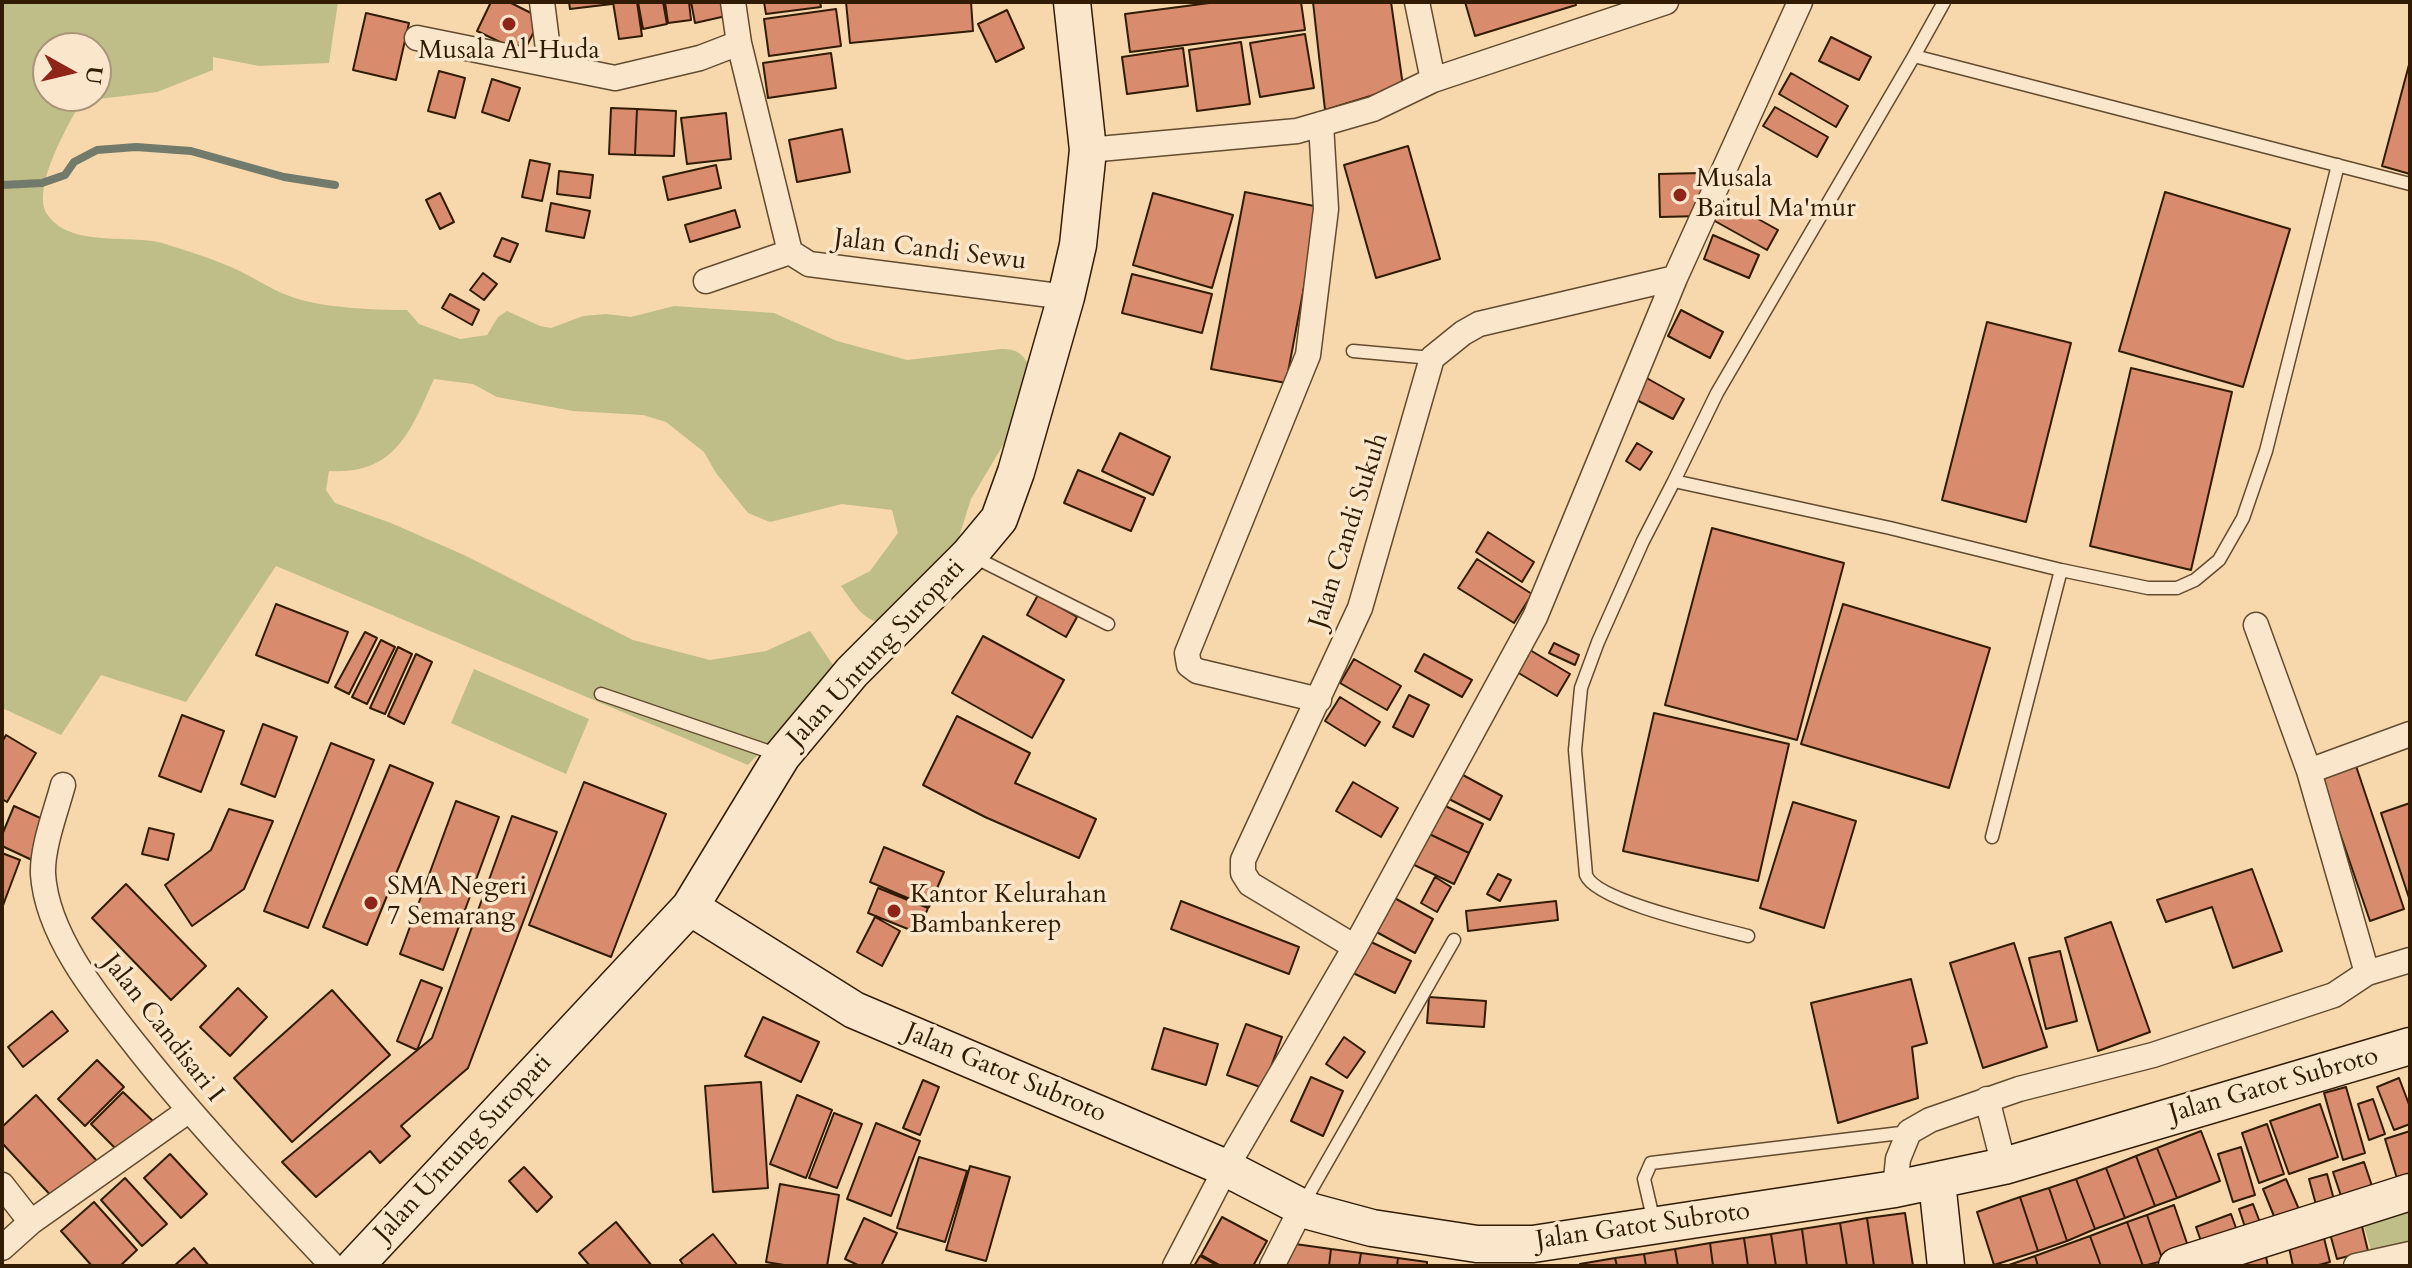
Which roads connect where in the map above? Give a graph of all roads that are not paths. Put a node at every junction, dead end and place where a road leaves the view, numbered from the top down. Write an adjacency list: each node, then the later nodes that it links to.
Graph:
1 (542, 2): 11 (street)
2 (733, 2): 9 (street)
3 (1072, 2): 14 (street, Jalan Untung Suropati)
4 (1417, 2): 12 (street)
5 (1666, 2): 12 (street)
6 (1800, 2): 18 (street)
7 (1944, 2): 10 (lane)
8 (417, 38): 11 (street)
9 (739, 43): 11 (street); 17 (street)
10 (1914, 56): 15 (lane); 23 (lane)
11 (550, 65)
12 (1433, 80): 13 (street)
13 (1321, 124): 14 (street); 29 (street)
14 (1088, 150): 20 (street, Jalan Untung Suropati)
15 (2338, 165): 16 (lane); 25 (lane)
16 (2410, 184)
17 (790, 252): 19 (street); 20 (street, Jalan Candi Sewu)
18 (1675, 278): 22 (street); 38 (street)
19 (706, 281)
20 (1066, 297): 24 (street, Jalan Untung Suropati)
21 (1353, 351): 22 (lane)
22 (1432, 358): 29 (street, Jalan Candi Sukuh)
23 (1674, 481): 25 (lane); 36 (lane)
24 (969, 555): 26 (lane); 31 (street, Jalan Untung Suropati)
25 (2061, 570): 34 (lane)
26 (1108, 624)
27 (2256, 625): 32 (street)
28 (601, 694): 31 (lane)
29 (1319, 700): 38 (street, Jalan Candi Sukuh)
30 (2410, 734): 32 (street)
31 (782, 756): 35 (street, Jalan Untung Suropati)
32 (2309, 771): 40 (street)
33 (63, 785): 43 (street, Jalan Candisari I)
34 (1992, 837)
35 (690, 907): 46 (street, Jalan Gatot Subroto); 56 (street, Jalan Untung Suropati)
36 (1748, 936)
37 (1454, 940): 51 (lane)
38 (1355, 947): 46 (street)
39 (2410, 960): 40 (street)
40 (2367, 973): 42 (street)
41 (2410, 1046): 45 (street, Jalan Gatot Subroto)
42 (1987, 1099): 44 (street); 45 (street)
43 (188, 1111): 52 (street); 57 (street, Jalan Candisari I)
44 (1909, 1132): 49 (street); 53 (lane)
45 (2004, 1166): 47 (street, Jalan Gatot Subroto)
46 (1226, 1168): 51 (street, Jalan Gatot Subroto); 58 (street)
47 (1937, 1182): 49 (street, Jalan Gatot Subroto); 60 (street)
48 (2, 1185): 52 (street)
49 (1895, 1189): 53 (street, Jalan Gatot Subroto)
50 (2410, 1192): 61 (street)
51 (1302, 1207): 53 (street, Jalan Gatot Subroto); 59 (street)
52 (31, 1222): 54 (street)
53 (1655, 1227)
54 (2, 1248)
55 (2410, 1254): 62 (street)
56 (370, 1260)
57 (333, 1266)
58 (1175, 1266)
59 (1272, 1266)
60 (1946, 1266)
61 (2177, 1266)
62 (2356, 1266)

